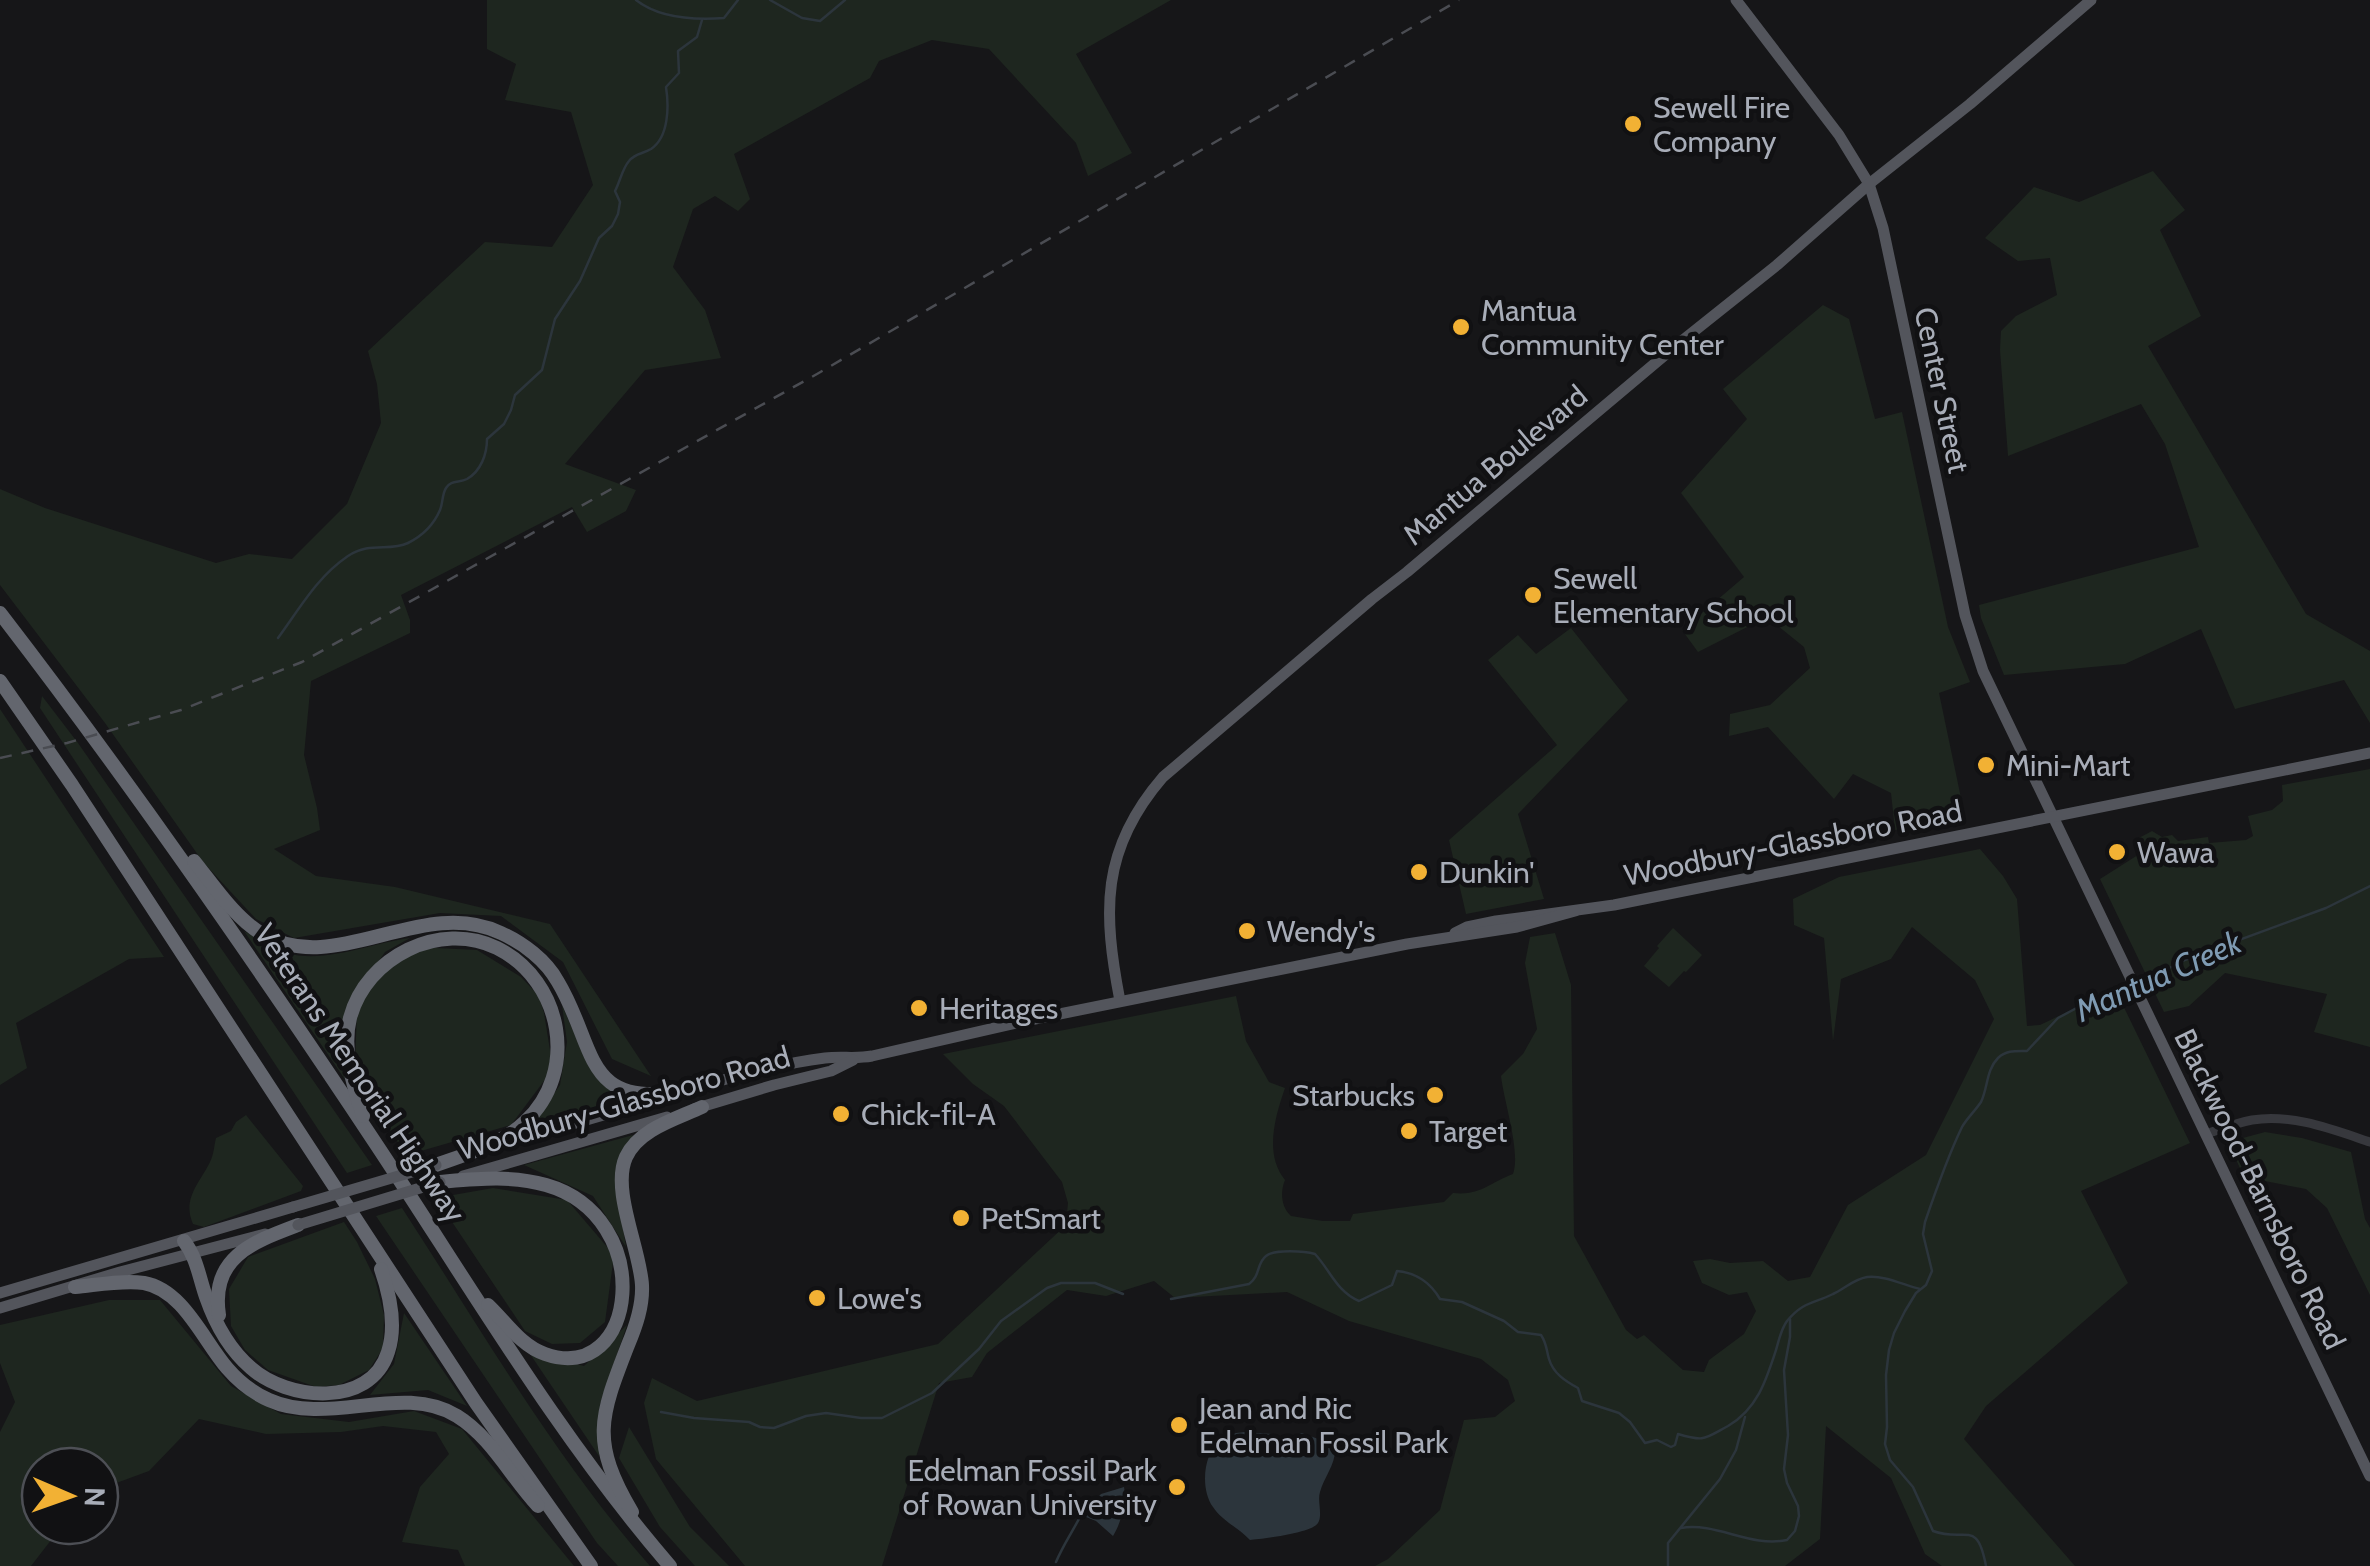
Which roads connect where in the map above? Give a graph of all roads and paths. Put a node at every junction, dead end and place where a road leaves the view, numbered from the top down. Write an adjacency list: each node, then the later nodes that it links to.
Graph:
1 (1736, 0): 3 (main road, Center Street)
2 (2090, 0): 3 (main road, Mantua Boulevard)
3 (1869, 184): 8 (main road, Center Street); 9 (main road, Mantua Boulevard)
4 (0, 613): 7 (highway, Veterans Memorial Highway)
5 (0, 680): 19 (highway)
6 (2370, 753): 8 (main road, Woodbury-Glassboro Road)
7 (107, 754): 11 (highway); 14 (highway, Veterans Memorial Highway)
8 (2052, 816): 9 (main road, Woodbury-Glassboro Road); 13 (main road, Blackwood-Barnsboro Road)
9 (1120, 1002): 10 (main road, Woodbury-Glassboro Road)
10 (857, 1058): 11 (main road, Woodbury-Glassboro Road); 12 (main road, Woodbury-Glassboro Road)
11 (685, 1091): 16 (main road, Woodbury-Glassboro Road)
12 (702, 1107): 17 (main road, Woodbury-Glassboro Road); 29 (highway)
13 (2206, 1134): 15 (street); 26 (main road, Blackwood-Barnsboro Road)
14 (370, 1135): 16 (highway); 21 (highway, Veterans Memorial Highway)
15 (2370, 1142)
16 (436, 1165): 20 (main road, Woodbury-Glassboro Road, bridge)
17 (440, 1182): 18 (main road, Woodbury-Glassboro Road, bridge); 21 (highway)
18 (298, 1225): 20 (main road, Woodbury-Glassboro Road); 25 (highway)
19 (360, 1228): 25 (highway); 27 (highway)
20 (188, 1250): 22 (main road, Woodbury-Glassboro Road); 23 (main road, Woodbury-Glassboro Road); 25 (highway)
21 (469, 1286): 29 (highway, Veterans Memorial Highway)
22 (75, 1288): 24 (main road, Woodbury-Glassboro Road); 25 (highway)
23 (0, 1293)
24 (0, 1308)
25 (220, 1344): 27 (highway)
26 (2370, 1476)
27 (577, 1547): 28 (highway)
28 (591, 1566)
29 (670, 1566)

